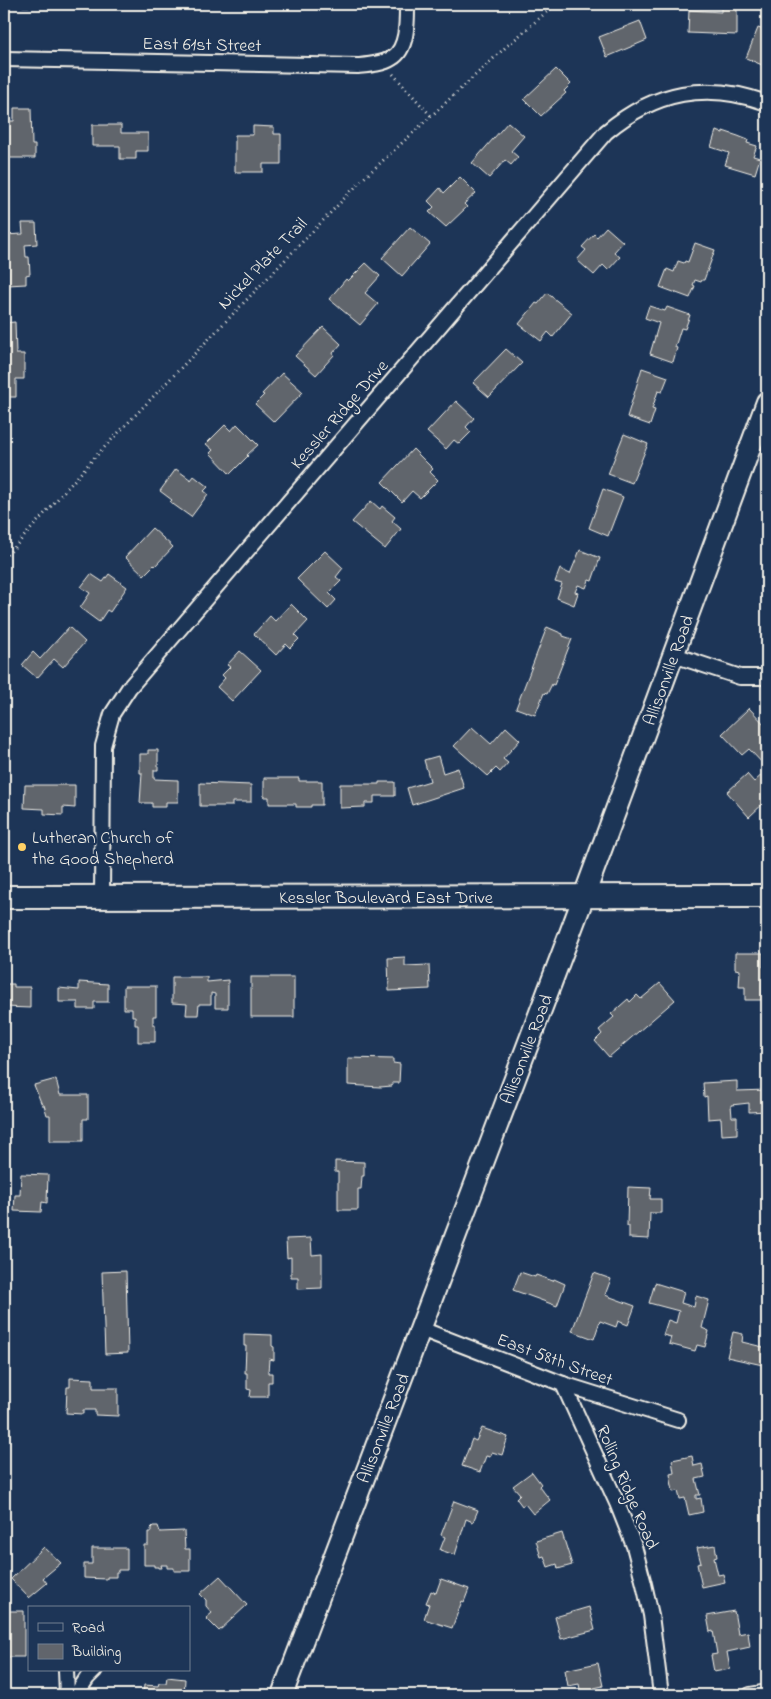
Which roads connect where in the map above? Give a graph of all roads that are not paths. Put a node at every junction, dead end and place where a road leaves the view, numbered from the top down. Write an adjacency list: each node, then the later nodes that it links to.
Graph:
1 (407, 4): 2 (street, East 61st Street)
2 (4, 60)
3 (767, 104): 10 (street, Kessler Ridge Drive)
4 (767, 402): 5 (main road, Allisonville Road)
5 (674, 655): 6 (street); 7 (main road, Allisonville Road)
6 (767, 677)
7 (584, 896): 8 (main road, Kessler Boulevard East Drive); 10 (main road, Kessler Boulevard East Drive); 11 (main road, Allisonville Road)
8 (767, 896)
9 (4, 897): 10 (main road, Kessler Boulevard East Drive)
10 (102, 898)
11 (421, 1329): 12 (street, East 58th Street); 19 (main road, Allisonville Road)
12 (563, 1384): 13 (street, East 58th Street); 20 (street, Rolling Ridge Road)
13 (678, 1420)
14 (66, 1672): 17 (street)
15 (93, 1672): 18 (street)
16 (767, 1692): 21 (street)
17 (67, 1695)
18 (76, 1695)
19 (282, 1695)
20 (661, 1695)
21 (750, 1695)

